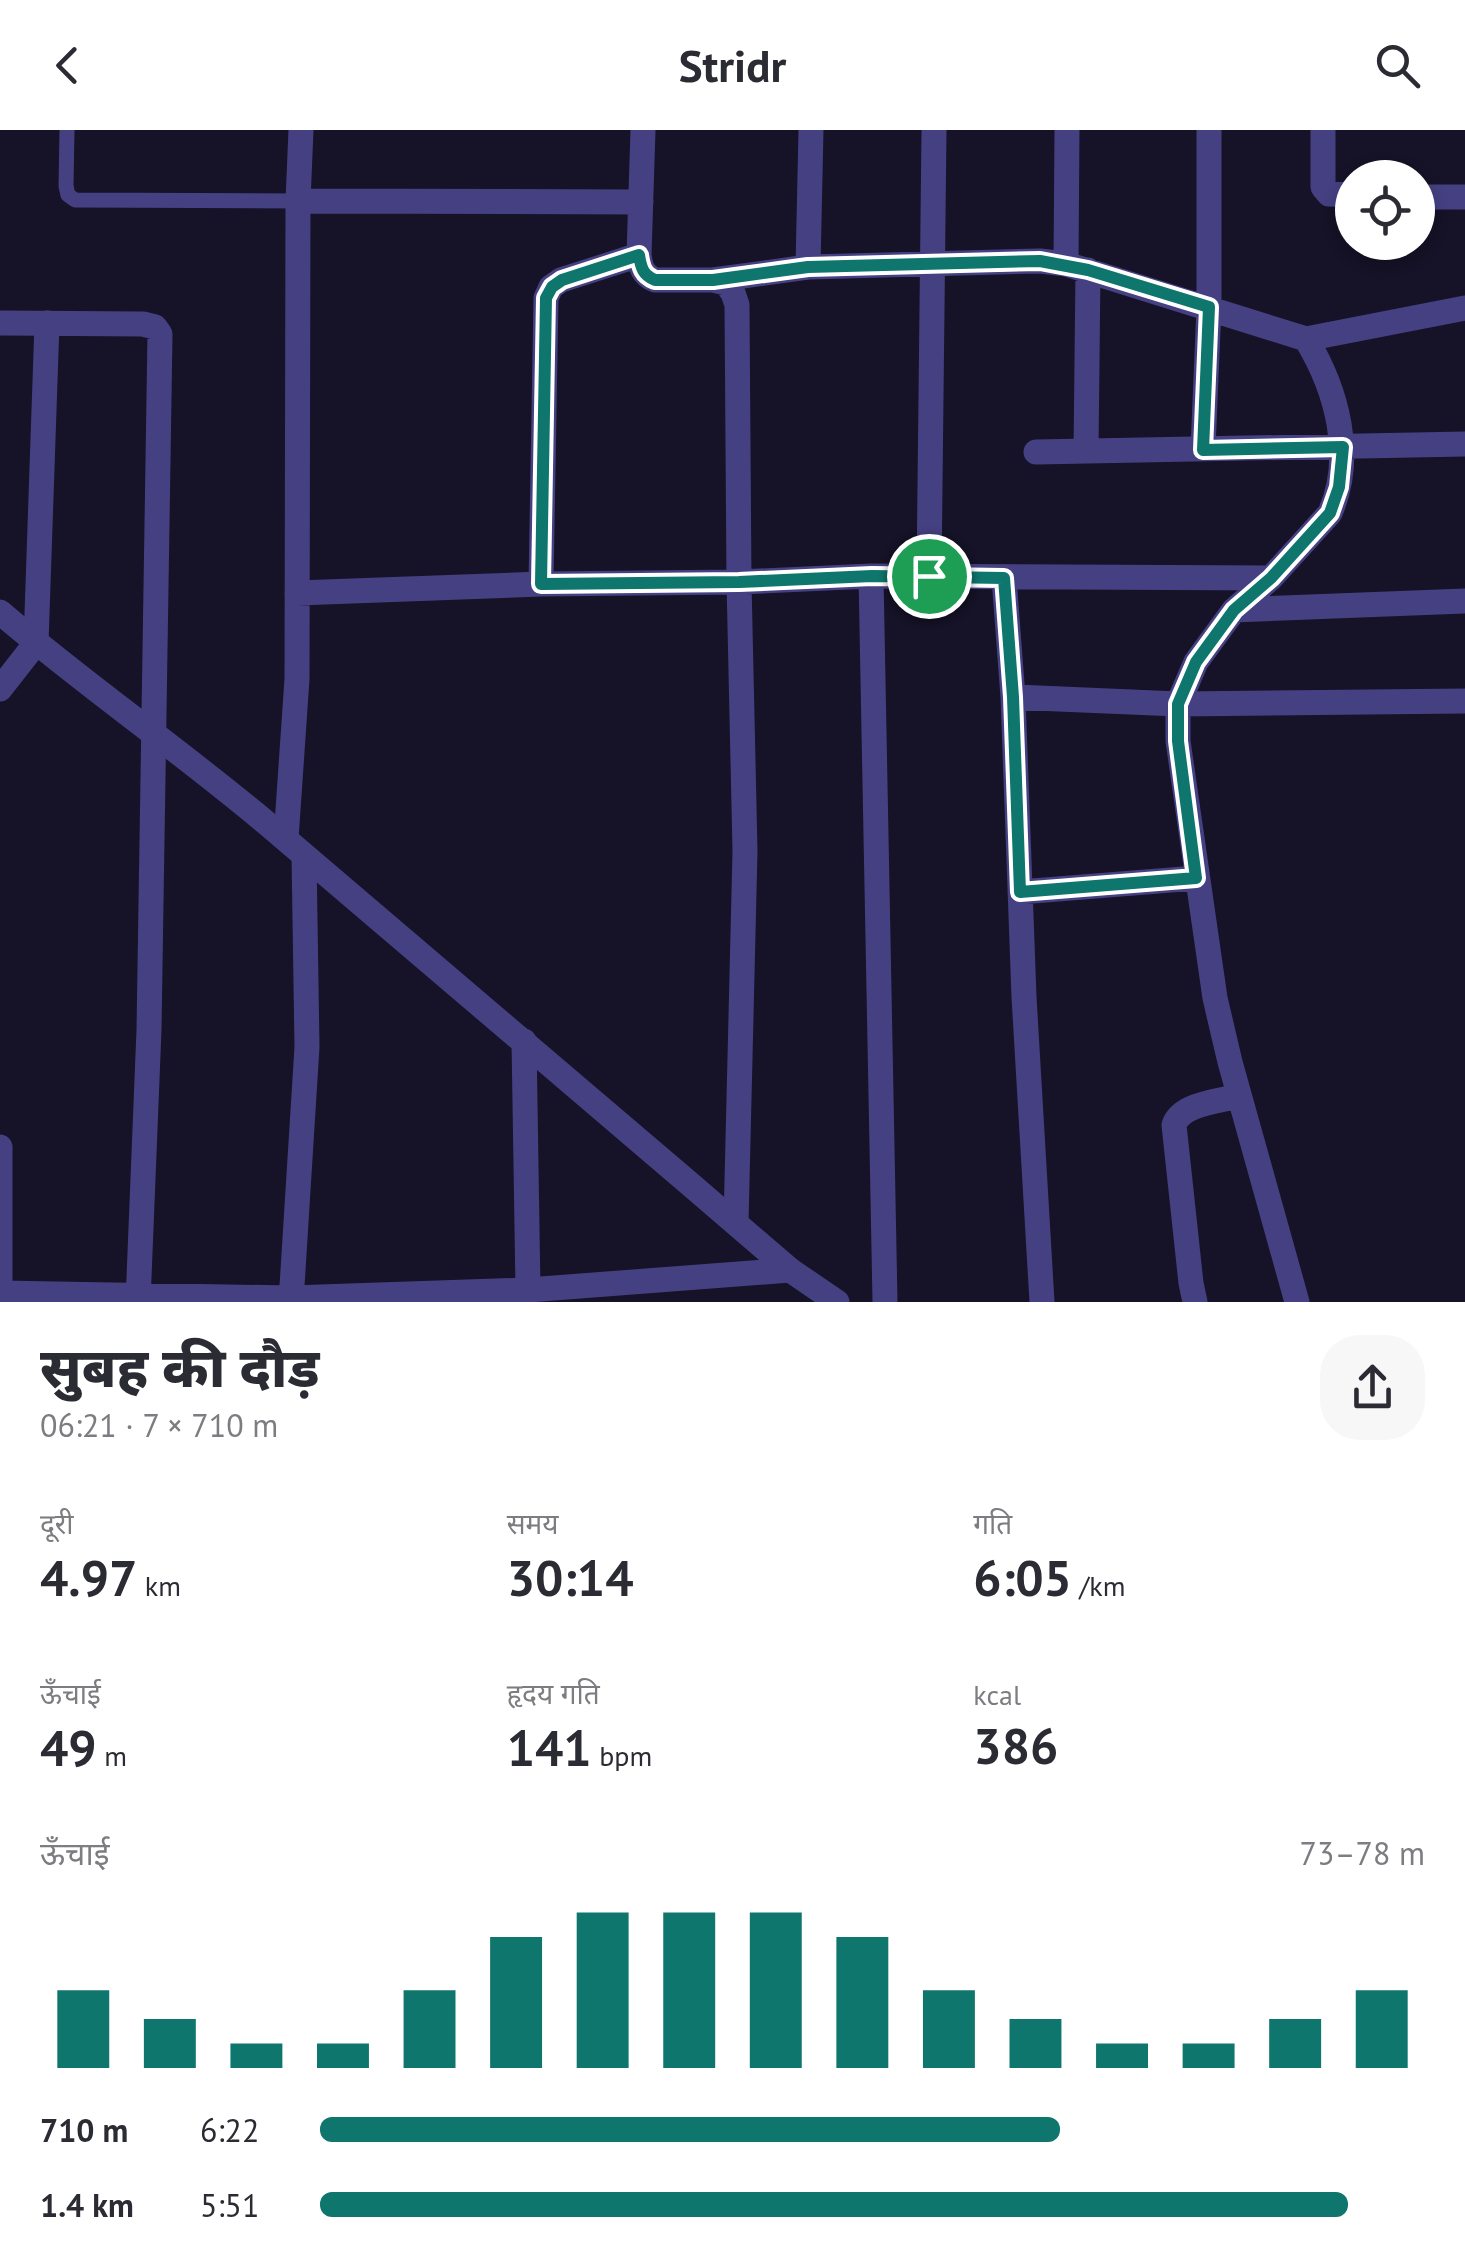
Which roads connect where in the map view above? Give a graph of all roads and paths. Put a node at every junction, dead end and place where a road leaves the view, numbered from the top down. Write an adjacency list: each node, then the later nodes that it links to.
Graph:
1 (67, 130): 12 (lane)
2 (301, 130): 12 (street)
3 (643, 130): 13 (street)
4 (811, 130): 16 (street)
5 (934, 130): 15 (street)
6 (1067, 130): 17 (street)
7 (1209, 130): 19 (street)
8 (1323, 130): 9 (street)
9 (1335, 195)
10 (1435, 197): 11 (street)
11 (1465, 198)
12 (298, 200): 13 (street); 35 (street)
13 (641, 202): 14 (street)
14 (639, 255): 18 (street); 34 (street)
15 (932, 263): 16 (street); 17 (street); 30 (street)
16 (808, 267): 18 (street)
17 (1077, 267): 19 (street); 28 (street)
18 (713, 280): 33 (street)
19 (1209, 307): 23 (street); 26 (street)
20 (1465, 308): 23 (street)
21 (0, 323): 22 (street)
22 (47, 323): 39 (street); 44 (street)
23 (1306, 339): 25 (street)
24 (1465, 444): 25 (street)
25 (1343, 447): 26 (street); 32 (street)
26 (1203, 450): 28 (street)
27 (1036, 452): 28 (street)
28 (1086, 452)
29 (872, 576): 30 (street); 33 (street); 62 (street)
30 (929, 576): 31 (street)
31 (1004, 578): 32 (street); 41 (street)
32 (1271, 578): 37 (street)
33 (739, 582): 34 (street); 51 (street)
34 (541, 584): 35 (street)
35 (298, 593): 45 (street)
36 (1465, 601): 37 (street)
37 (1234, 610): 43 (street)
38 (0, 612): 39 (street)
39 (36, 643): 40 (street); 44 (street)
40 (0, 688)
41 (1013, 697): 43 (street); 47 (street)
42 (1465, 701): 43 (street)
43 (1178, 704): 46 (street)
44 (156, 734): 45 (street); 57 (street)
45 (295, 847): 48 (street); 58 (street)
46 (1196, 878): 47 (street); 49 (street)
47 (1020, 892): 63 (street)
48 (524, 1041): 51 (street); 54 (street)
49 (1239, 1096): 64 (street); 65 (street)
50 (0, 1152): 55 (street)
51 (736, 1223): 52 (street)
52 (790, 1270): 53 (street); 61 (street)
53 (753, 1274): 54 (street); 60 (street)
54 (528, 1290): 56 (street)
55 (0, 1292): 57 (street); 59 (street)
56 (454, 1297): 58 (street)
57 (138, 1298): 58 (street)
58 (292, 1300)
59 (0, 1302)
60 (754, 1302)
61 (837, 1302)
62 (884, 1302)
63 (1042, 1302)
64 (1195, 1302)
65 (1297, 1302)

